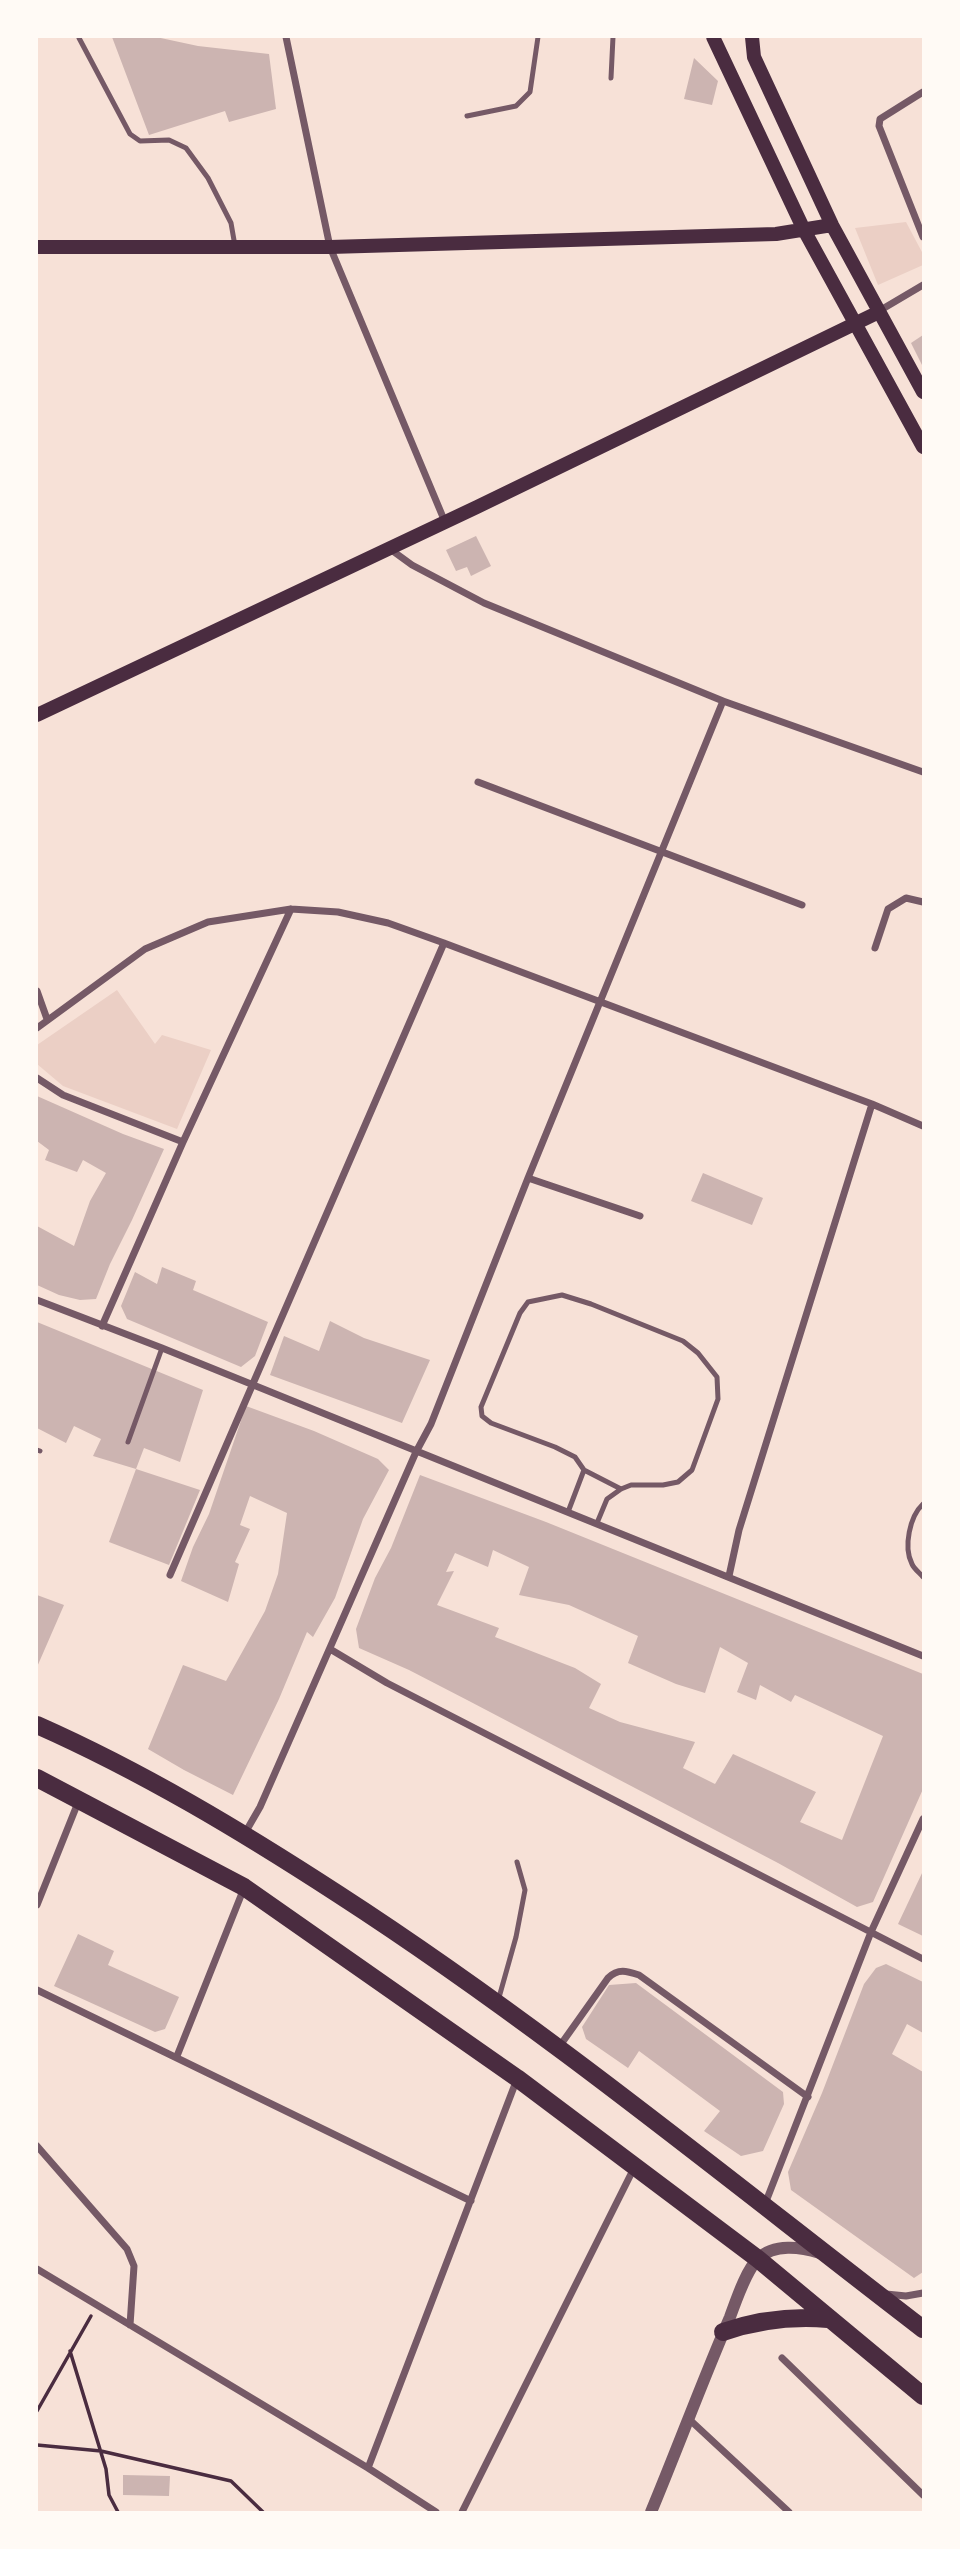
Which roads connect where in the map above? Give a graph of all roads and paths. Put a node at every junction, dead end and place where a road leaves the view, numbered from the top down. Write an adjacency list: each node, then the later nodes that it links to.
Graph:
1 (286, 37): 15 (street)
2 (538, 37): 9 (lane)
3 (613, 37): 7 (lane)
4 (713, 37): 11 (main road)
5 (752, 37): 10 (main road)
6 (79, 38): 13 (lane)
7 (611, 78)
8 (923, 92): 12 (street)
9 (467, 116)
10 (832, 225): 11 (main road); 17 (main road)
11 (804, 230): 15 (main road); 18 (main road)
12 (923, 237)
13 (234, 246): 14 (main road); 15 (main road)
14 (37, 247)
15 (330, 247): 21 (street)
16 (923, 285): 17 (street)
17 (878, 312): 18 (main road); 19 (main road)
18 (856, 322): 20 (main road); 21 (main road)
19 (923, 392)
20 (923, 447)
21 (445, 522): 22 (main road)
22 (390, 548): 23 (street); 24 (main road)
23 (723, 701): 25 (street); 27 (street)
24 (37, 715)
25 (923, 772)
26 (478, 782): 27 (street)
27 (660, 852): 29 (street); 34 (street)
28 (923, 902): 32 (street)
29 (802, 905)
30 (291, 909): 31 (street); 35 (street); 40 (street)
31 (444, 943): 34 (street); 46 (street)
32 (874, 948)
33 (37, 991): 35 (street)
34 (600, 1003): 38 (street); 41 (street)
35 (47, 1019): 36 (street)
36 (37, 1028)
37 (37, 1079): 40 (street)
38 (872, 1104): 39 (street); 55 (street)
39 (923, 1126)
40 (183, 1142): 44 (street)
41 (528, 1178): 42 (street); 48 (street)
42 (640, 1216)
43 (37, 1300): 44 (street)
44 (102, 1326): 45 (street)
45 (162, 1348): 46 (street); 47 (lane)
46 (252, 1385): 48 (street); 54 (street)
47 (128, 1442)
48 (416, 1452): 52 (street); 57 (street)
49 (584, 1470): 50 (lane); 50 (lane); 52 (lane)
50 (621, 1489): 53 (lane)
51 (923, 1504): 56 (lane)
52 (568, 1512): 53 (street)
53 (597, 1523): 55 (street)
54 (170, 1575)
55 (729, 1576): 58 (street)
56 (923, 1577)
57 (330, 1649): 63 (street); 67 (street)
58 (923, 1656)
59 (37, 1725): 63 (main road)
60 (37, 1778): 61 (main road)
61 (79, 1800): 65 (main road); 66 (street)
62 (923, 1819): 67 (street)
63 (245, 1834): 70 (main road)
64 (517, 1862): 70 (lane)
65 (244, 1887): 72 (street); 73 (main road)
66 (37, 1905)
67 (871, 1932): 68 (street); 74 (street)
68 (923, 1959)
69 (37, 1990): 72 (street)
70 (497, 2004): 71 (main road)
71 (559, 2048): 74 (street); 78 (main road)
72 (177, 2056): 77 (street)
73 (517, 2078): 76 (main road); 77 (street)
74 (808, 2097): 78 (street)
75 (37, 2146): 86 (street)
76 (634, 2168): 80 (main road); 101 (street)
77 (471, 2201): 96 (street)
78 (765, 2206): 79 (main road)
79 (830, 2256): 80 (street); 82 (main road)
80 (758, 2259): 85 (main road); 88 (street)
81 (37, 2269): 84 (street)
82 (873, 2290): 83 (street); 87 (main road)
83 (923, 2293)
84 (97, 2305): 86 (street); 89 (path)
85 (828, 2319): 88 (main road); 91 (main road)
86 (130, 2325): 96 (street)
87 (923, 2329)
88 (723, 2332): 93 (street)
89 (70, 2351): 92 (path); 95 (path)
90 (782, 2358): 97 (street)
91 (921, 2389)
92 (37, 2411)
93 (690, 2420): 102 (street); 103 (street)
94 (37, 2445): 95 (path)
95 (101, 2451): 98 (path); 99 (path)
96 (368, 2468): 100 (street)
97 (923, 2495)
98 (118, 2512)
99 (263, 2512)
100 (436, 2512)
101 (462, 2512)
102 (651, 2512)
103 (789, 2512)

